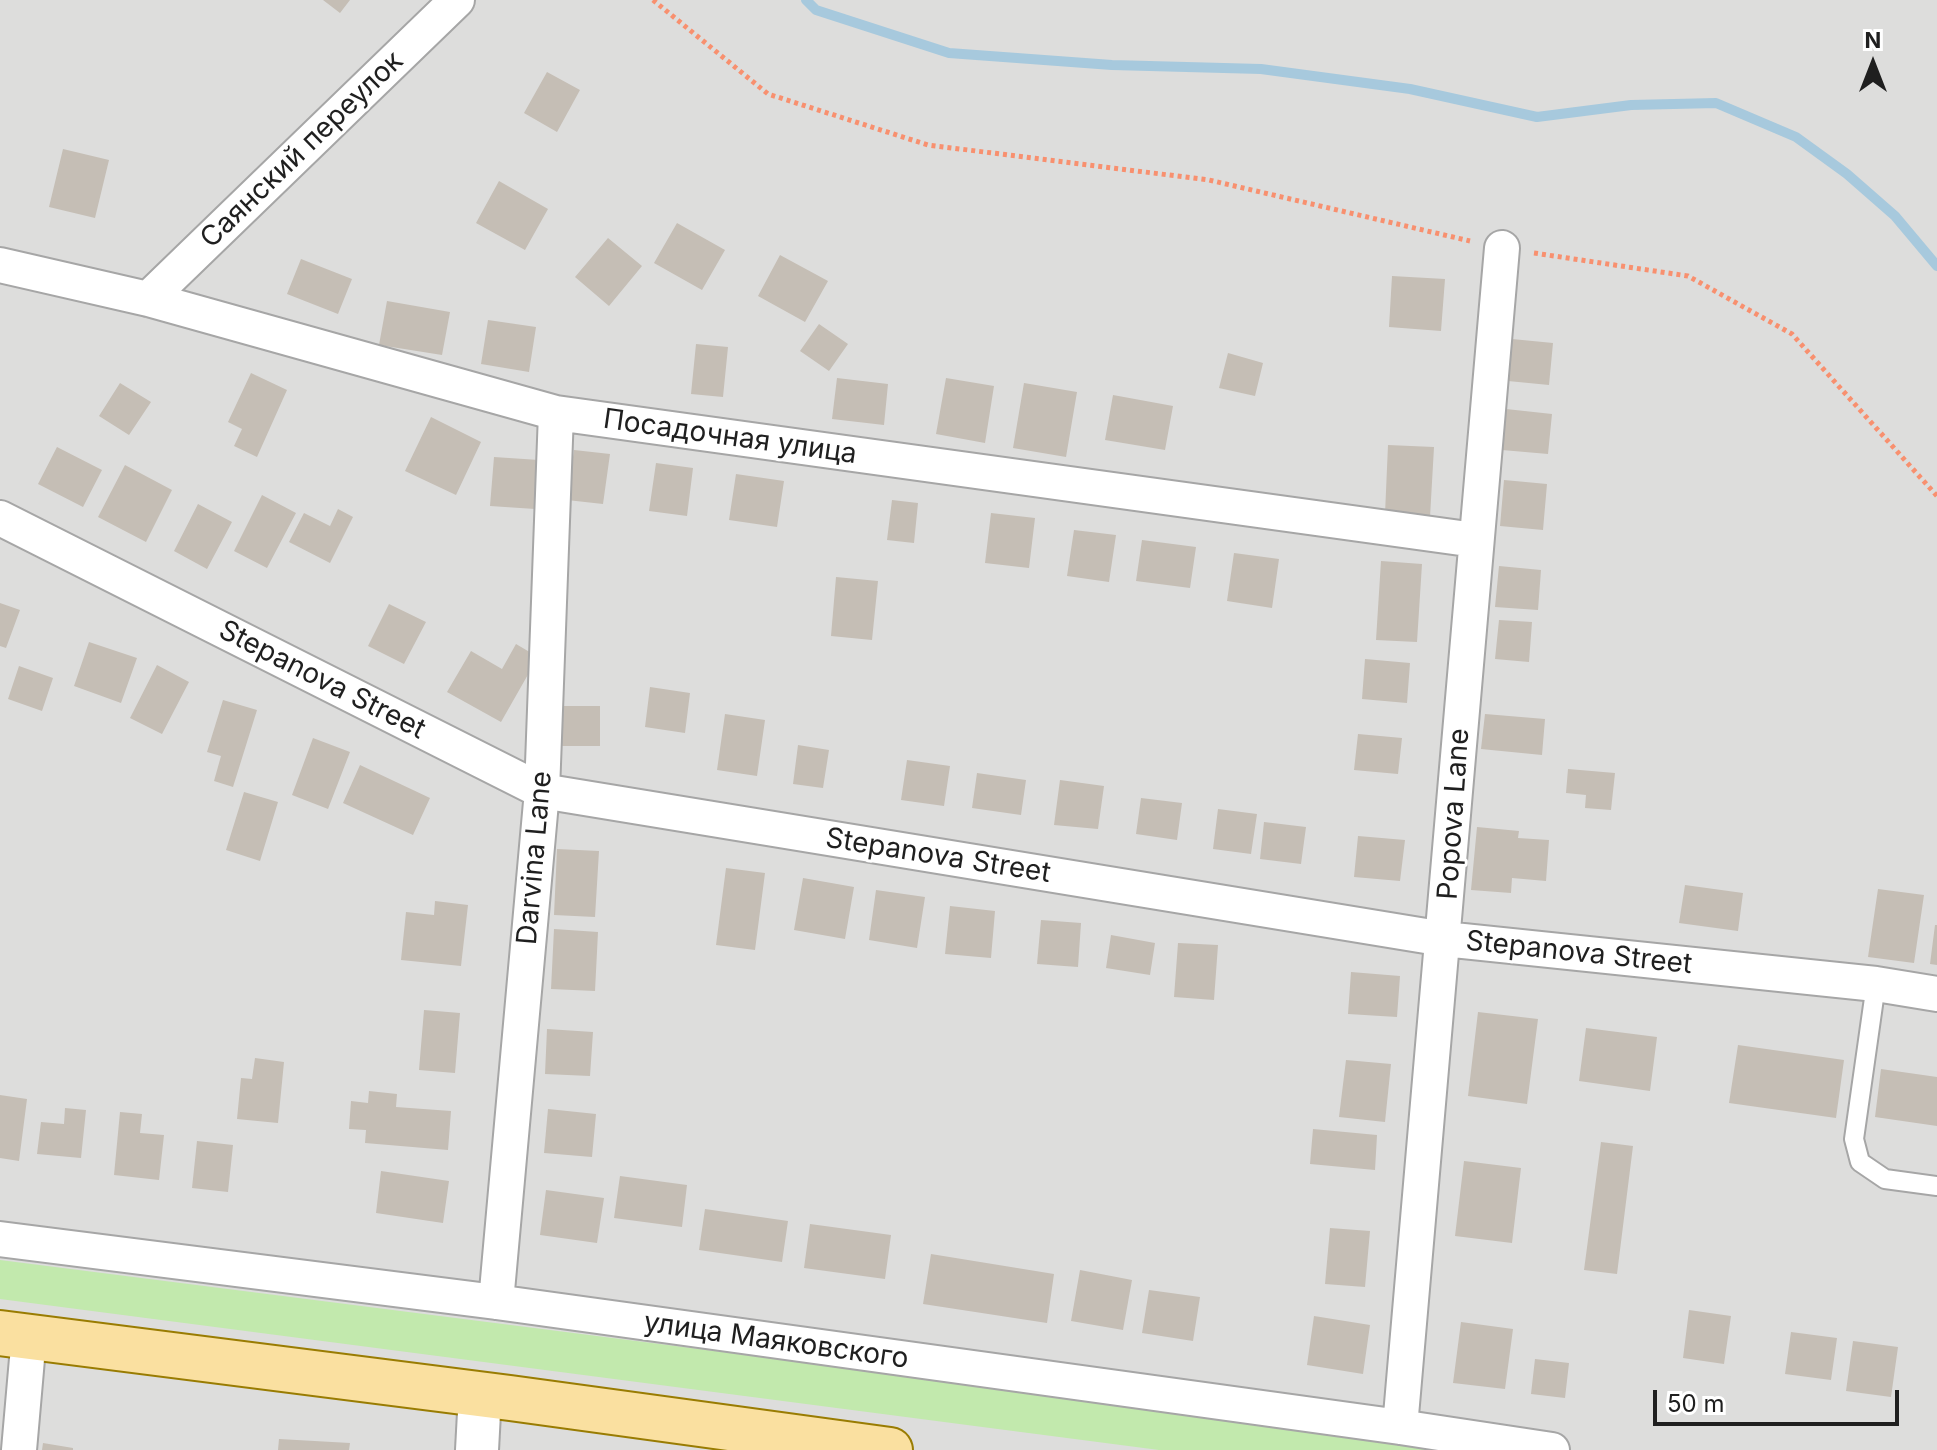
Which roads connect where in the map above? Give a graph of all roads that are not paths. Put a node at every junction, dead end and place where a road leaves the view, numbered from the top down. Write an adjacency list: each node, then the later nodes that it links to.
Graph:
1 (457, 0): 4 (street, Саянский переулок)
2 (1502, 248): 7 (street, Popova Lane)
3 (0, 265): 4 (street, Посадочная улица)
4 (148, 299): 5 (street, Посадочная улица)
5 (556, 413): 7 (street, Посадочная улица); 8 (street, Darvina Lane)
6 (0, 518): 8 (street, Stepanova Street)
7 (1475, 540): 9 (street, Popova Lane)
8 (542, 791): 9 (street, Stepanova Street); 14 (street, Darvina Lane)
9 (1444, 939): 10 (street, Stepanova Street); 17 (street, Popova Lane)
10 (1876, 984): 11 (street, Stepanova Street); 12 (lane)
11 (1937, 994)
12 (1937, 1186)
13 (0, 1239): 14 (street, улица Маяковского)
14 (496, 1302): 17 (street, улица Маяковского)
15 (14, 1334): 16 (main road); 18 (street)
16 (480, 1394): 19 (street); 20 (main road)
17 (1400, 1427): 21 (street, улица Маяковского)
18 (19, 1450)
19 (477, 1450)
20 (890, 1450)
21 (1552, 1450)

